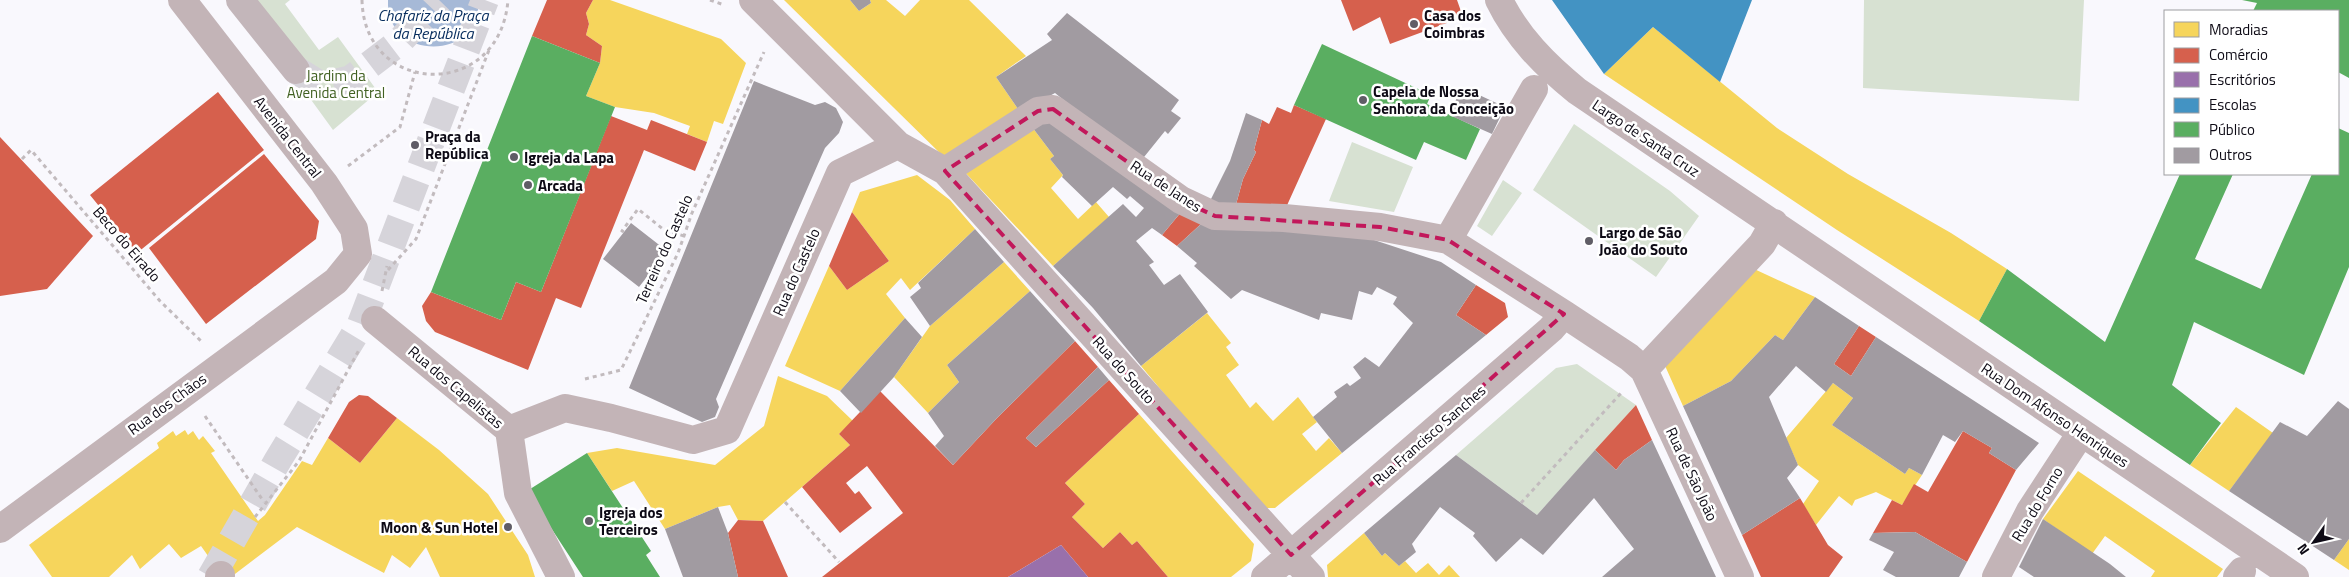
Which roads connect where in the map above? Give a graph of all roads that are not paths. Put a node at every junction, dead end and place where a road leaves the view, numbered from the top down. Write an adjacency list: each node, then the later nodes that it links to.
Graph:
1 (182, 0): 12 (street, Avenida Central)
2 (240, 0): 5 (main road)
3 (754, 0): 7 (street)
4 (1499, 0): 9 (street, Largo de Santa Cruz)
5 (296, 70)
6 (1534, 89): 10 (street)
7 (898, 145): 8 (street); 16 (street, Rua do Castelo)
8 (940, 168): 10 (street, Rua de Janes); 19 (street, Rua do Souto)
9 (1774, 223): 11 (street, Largo de Santa Cruz); 15 (street)
10 (1457, 245): 13 (street)
11 (1816, 252): 17 (street, Rua Dom Afonso Henriques)
12 (336, 281): 18 (street, Rua dos Chãos)
13 (1564, 314): 15 (street); 19 (street, Rua Francisco Sanches)
14 (375, 320): 16 (street, Rua dos Capelistas)
15 (1636, 364): 23 (street, Rua de São João)
16 (508, 430): 20 (street, Rua dos Capelistas)
17 (2081, 433): 24 (street, Rua do Forno); 25 (street, Rua Dom Afonso Henriques)
18 (0, 529)
19 (1291, 555): 21 (street, Rua Francisco Sanches); 22 (street, Rua do Souto)
20 (560, 577)
21 (1265, 577)
22 (1311, 577)
23 (1740, 577)
24 (1996, 577)
25 (2295, 577)

